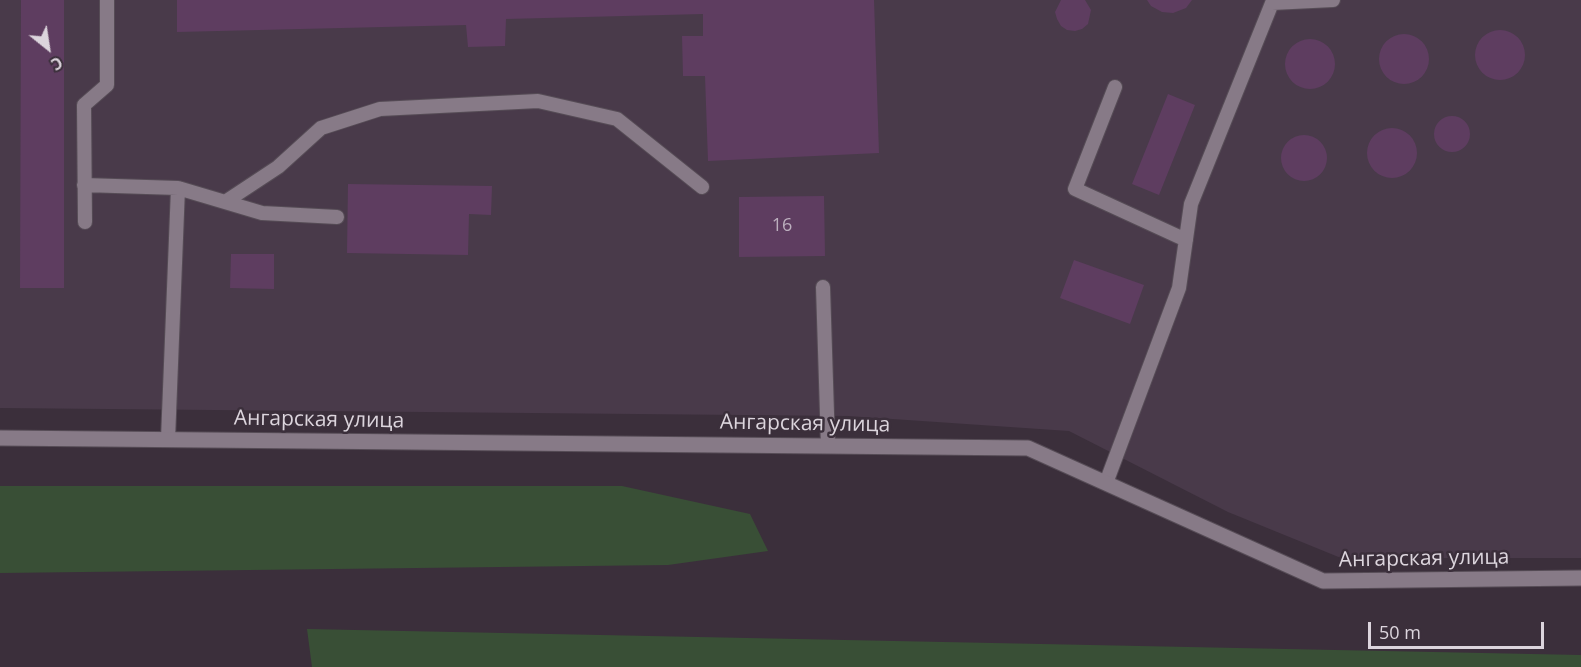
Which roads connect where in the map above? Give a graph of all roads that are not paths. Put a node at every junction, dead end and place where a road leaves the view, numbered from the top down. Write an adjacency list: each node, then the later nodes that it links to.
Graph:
1 (107, 0): 4 (lane)
2 (1333, 0): 10 (lane)
3 (1115, 87): 10 (lane)
4 (84, 185): 6 (lane); 9 (lane)
5 (702, 187): 7 (lane)
6 (178, 188): 7 (lane); 13 (lane)
7 (225, 202): 8 (lane)
8 (337, 217)
9 (85, 222)
10 (1186, 240): 15 (lane)
11 (823, 287): 14 (lane)
12 (0, 438): 13 (street, Ангарская улица)
13 (168, 439): 14 (street, Ангарская улица)
14 (828, 445): 15 (street, Ангарская улица)
15 (1106, 483): 16 (street, Ангарская улица)
16 (1581, 578)

